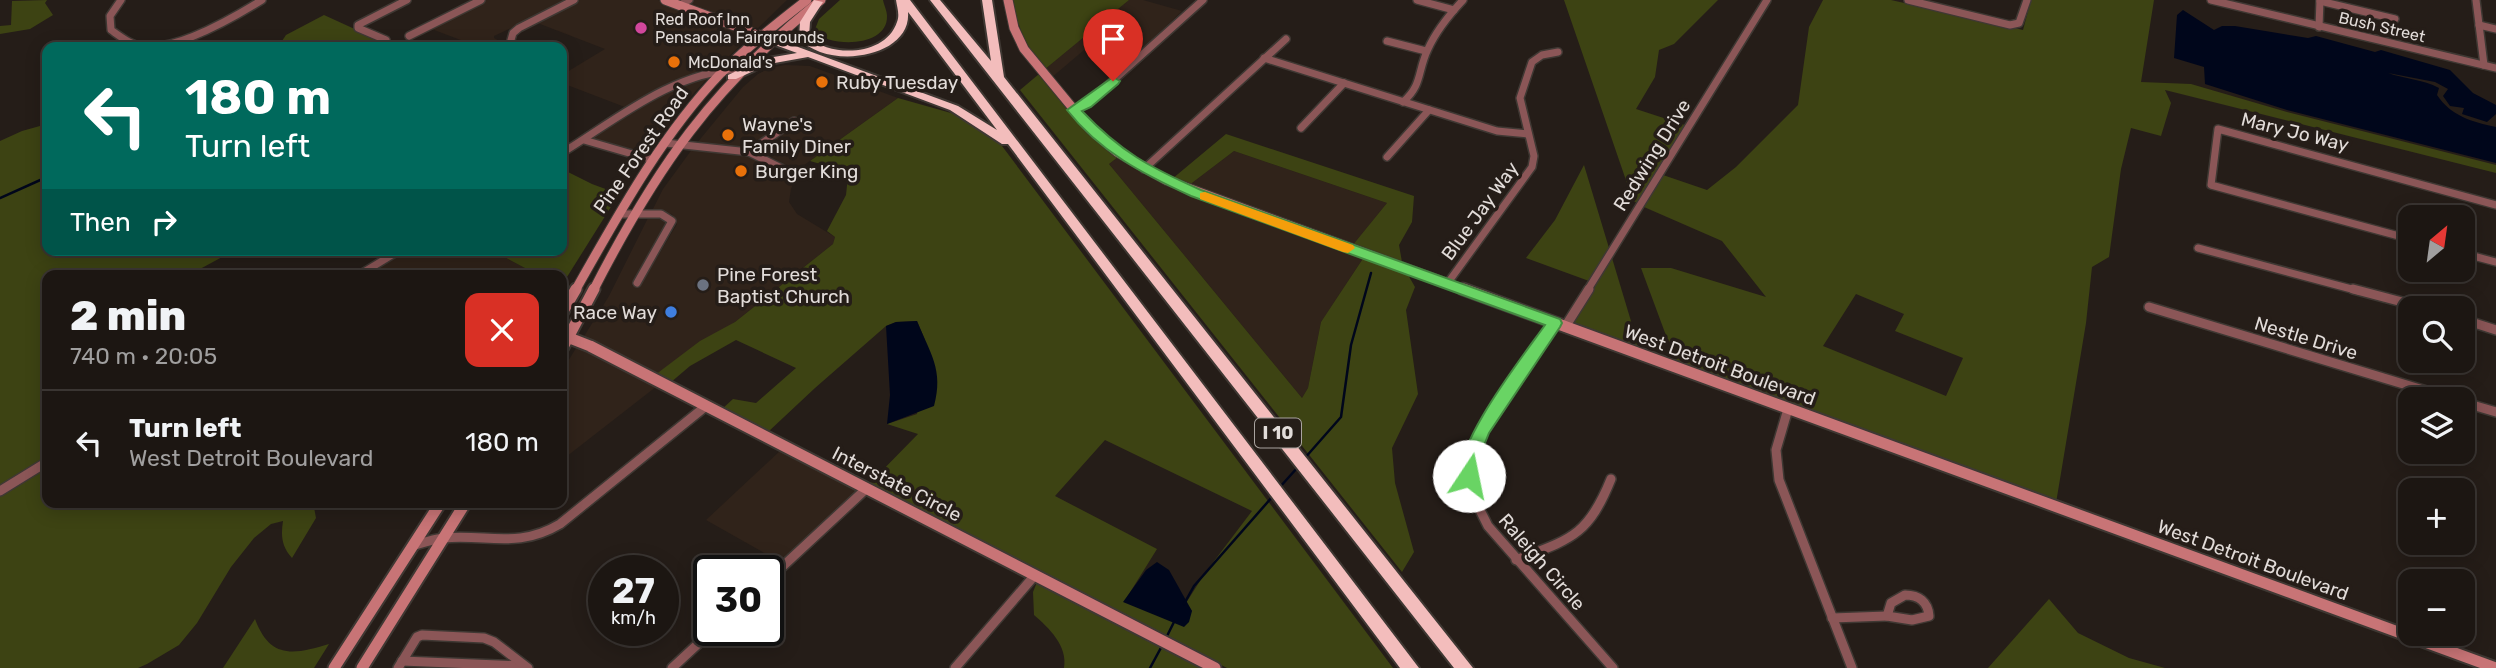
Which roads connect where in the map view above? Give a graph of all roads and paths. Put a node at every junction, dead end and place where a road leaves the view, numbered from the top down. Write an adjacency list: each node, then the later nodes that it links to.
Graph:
1 (121, 0): 33 (street)
2 (262, 0): 34 (street)
3 (407, 0): 30 (street)
4 (481, 0): 27 (street)
5 (574, 0): 31 (street)
6 (689, 0): 21 (street)
7 (903, 0): 19 (highway); 53 (highway, I 10)
8 (935, 0): 43 (highway, I 10)
9 (987, 0): 43 (highway)
10 (1009, 0): 45 (street, West Detroit Boulevard)
11 (1203, 0): 45 (street)
12 (1417, 0): 22 (street)
13 (1463, 0): 22 (street)
14 (1767, 0): 75 (street, Redwing Drive)
15 (1908, 0): 16 (street)
16 (2027, 0)
17 (2211, 0): 25 (street, Bush Street)
18 (2476, 0): 24 (street)
19 (816, 1): 28 (street, Pine Forest Road)
20 (2320, 1): 23 (street); 25 (street)
21 (674, 2): 28 (street)
22 (1454, 10): 35 (street)
23 (2395, 19)
24 (2479, 25): 26 (street); 39 (street)
25 (2319, 27): 39 (street, Bush Street)
26 (2496, 29)
27 (409, 36)
28 (766, 38): 38 (highway); 41 (street, Pine Forest Road)
29 (1286, 39): 37 (street)
30 (386, 40)
31 (511, 40)
32 (1387, 41): 35 (street)
33 (133, 42)
34 (172, 42)
35 (1426, 51): 44 (street)
36 (1558, 52): 49 (street, Blue Jay Way)
37 (1264, 58): 42 (street); 58 (street)
38 (829, 62): 41 (highway); 53 (highway)
39 (2484, 65): 40 (street, Bush Street)
40 (2496, 68)
41 (733, 71): 50 (street); 51 (street, Pine Forest Road); 52 (street, Pine Forest Road)
42 (1344, 83): 44 (street); 48 (street)
43 (1003, 84): 106 (highway, I 10)
44 (1403, 102): 46 (street)
45 (1074, 110): 58 (street, West Detroit Boulevard)
46 (1429, 110): 49 (street); 57 (street)
47 (794, 121): 55 (street)
48 (1301, 128)
49 (1528, 134): 70 (street, Blue Jay Way)
50 (584, 140): 54 (street); 56 (street)
51 (665, 143): 52 (street); 56 (street, Pine Forest Road)
52 (678, 144): 55 (street); 62 (street, Pine Forest Road)
53 (1017, 148): 105 (highway, I 10)
54 (567, 150)
55 (749, 152): 59 (street)
56 (656, 156): 61 (street, Pine Forest Road)
57 (1387, 157)
58 (1144, 169): 70 (street, West Detroit Boulevard)
59 (785, 170)
60 (2496, 205): 63 (street, Mary Jo Way)
61 (619, 214): 62 (street); 72 (street, Pine Forest Road)
62 (634, 214): 69 (street); 77 (street, Pine Forest Road)
63 (2398, 236)
64 (2198, 248): 71 (street)
65 (390, 256): 68 (street)
66 (2475, 256): 67 (street)
67 (2496, 262)
68 (367, 270)
69 (637, 283)
70 (1447, 284): 75 (street, West Detroit Boulevard)
71 (2398, 301)
72 (567, 304)
73 (2150, 307): 79 (street, Nestle Drive)
74 (2475, 323): 76 (street)
75 (1560, 325): 82 (street, West Detroit Boulevard); 92 (street, Raleigh Circle)
76 (2496, 330)
77 (567, 331)
78 (567, 336): 80 (street, Interstate Circle)
79 (2413, 387)
80 (706, 406): 86 (street, Interstate Circle); 90 (street)
81 (2475, 406): 83 (street)
82 (1788, 409): 96 (street); 109 (street, West Detroit Boulevard)
83 (2496, 412)
84 (42, 465): 87 (street)
85 (1611, 479): 92 (street)
86 (867, 488): 93 (street); 94 (street, Interstate Circle)
87 (0, 491)
88 (437, 508): 91 (street)
89 (462, 508): 90 (street)
90 (444, 538): 91 (street); 101 (street)
91 (412, 546): 100 (street)
92 (1516, 560): 107 (street, Raleigh Circle)
93 (784, 565)
94 (1035, 575): 103 (street); 104 (street, Interstate Circle)
95 (1887, 616): 96 (street)
96 (1832, 618): 108 (street)
97 (696, 646): 102 (street)
98 (400, 665): 99 (street); 99 (street)
99 (526, 667)
100 (334, 668)
101 (362, 668)
102 (672, 668)
103 (955, 668)
104 (1215, 668)
105 (1410, 668)
106 (1464, 668)
107 (1613, 668)
108 (1852, 668)
109 (2496, 668)

